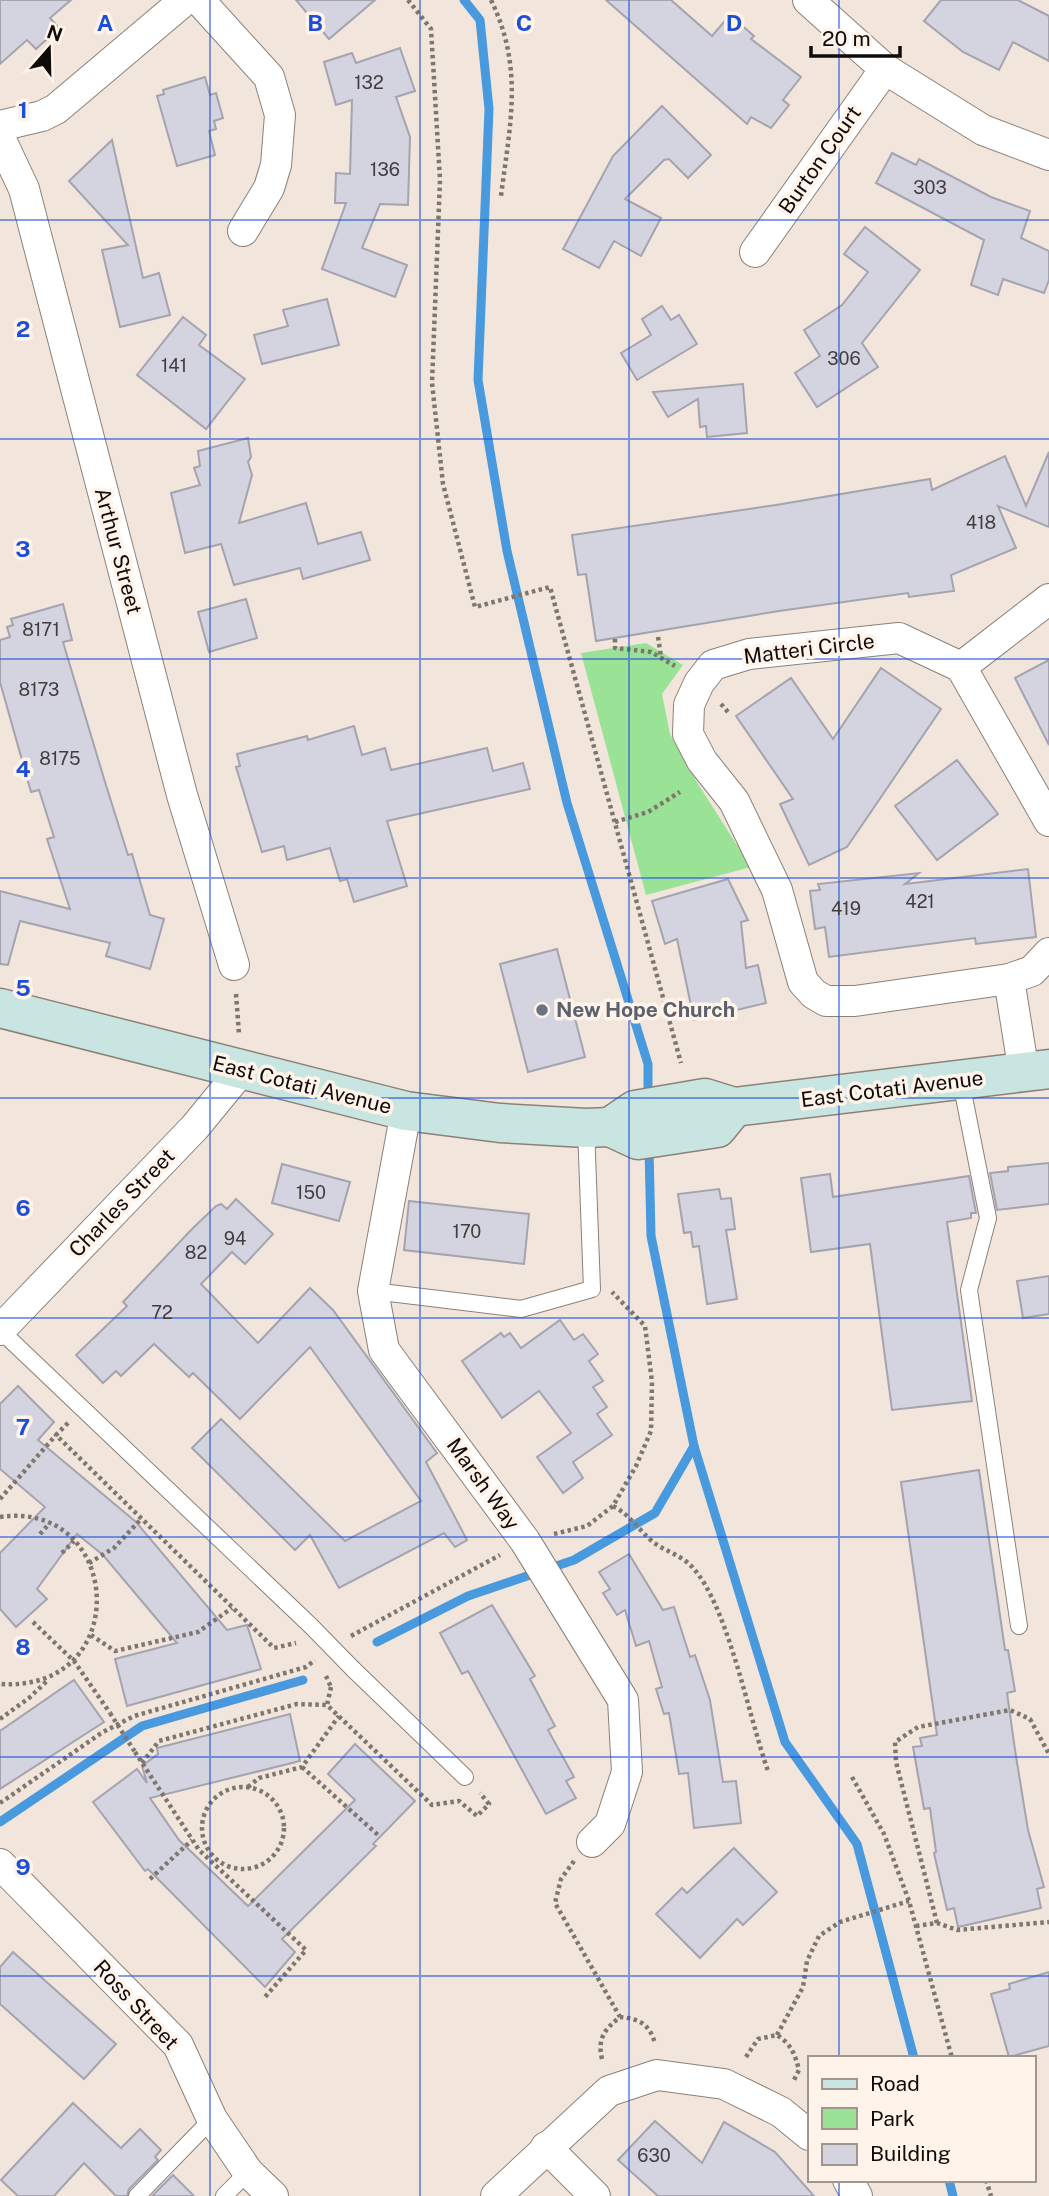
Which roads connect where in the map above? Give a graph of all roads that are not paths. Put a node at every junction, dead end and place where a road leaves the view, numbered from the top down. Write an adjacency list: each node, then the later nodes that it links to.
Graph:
1 (185, 0): 5 (street)
2 (199, 0): 8 (street)
3 (808, 0): 4 (street)
4 (885, 69): 7 (street); 9 (street, Burton Court)
5 (0, 127)
6 (0, 138): 14 (street, Arthur Street)
7 (1049, 155)
8 (243, 231)
9 (755, 252)
10 (1049, 599): 11 (street)
11 (961, 667): 12 (street); 15 (street, Matteri Circle)
12 (1049, 821)
13 (1049, 953): 15 (street, Matteri Circle)
14 (234, 965)
15 (1009, 979): 18 (street)
16 (0, 1008): 17 (main road, East Cotati Avenue)
17 (241, 1071): 20 (main road, East Cotati Avenue); 23 (street, Charles Street)
18 (1037, 1071): 19 (main road, East Cotati Avenue)
19 (961, 1082): 21 (main road, East Cotati Avenue); 24 (lane)
20 (406, 1111): 21 (main road, East Cotati Avenue); 22 (street, Marsh Way)
21 (598, 1128): 22 (lane)
22 (373, 1291): 26 (street, Marsh Way)
23 (0, 1330): 25 (lane, bridge)
24 (1019, 1626)
25 (465, 1777)
26 (592, 1842)
27 (0, 1864): 28 (street, Ross Street)
28 (212, 2119): 31 (street, Ross Street); 32 (lane)
29 (808, 2134): 30 (street)
30 (546, 2147): 35 (street); 36 (street)
31 (248, 2172): 33 (lane); 34 (street, Ross Street)
32 (137, 2196)
33 (224, 2196)
34 (273, 2196)
35 (496, 2196)
36 (595, 2196)

